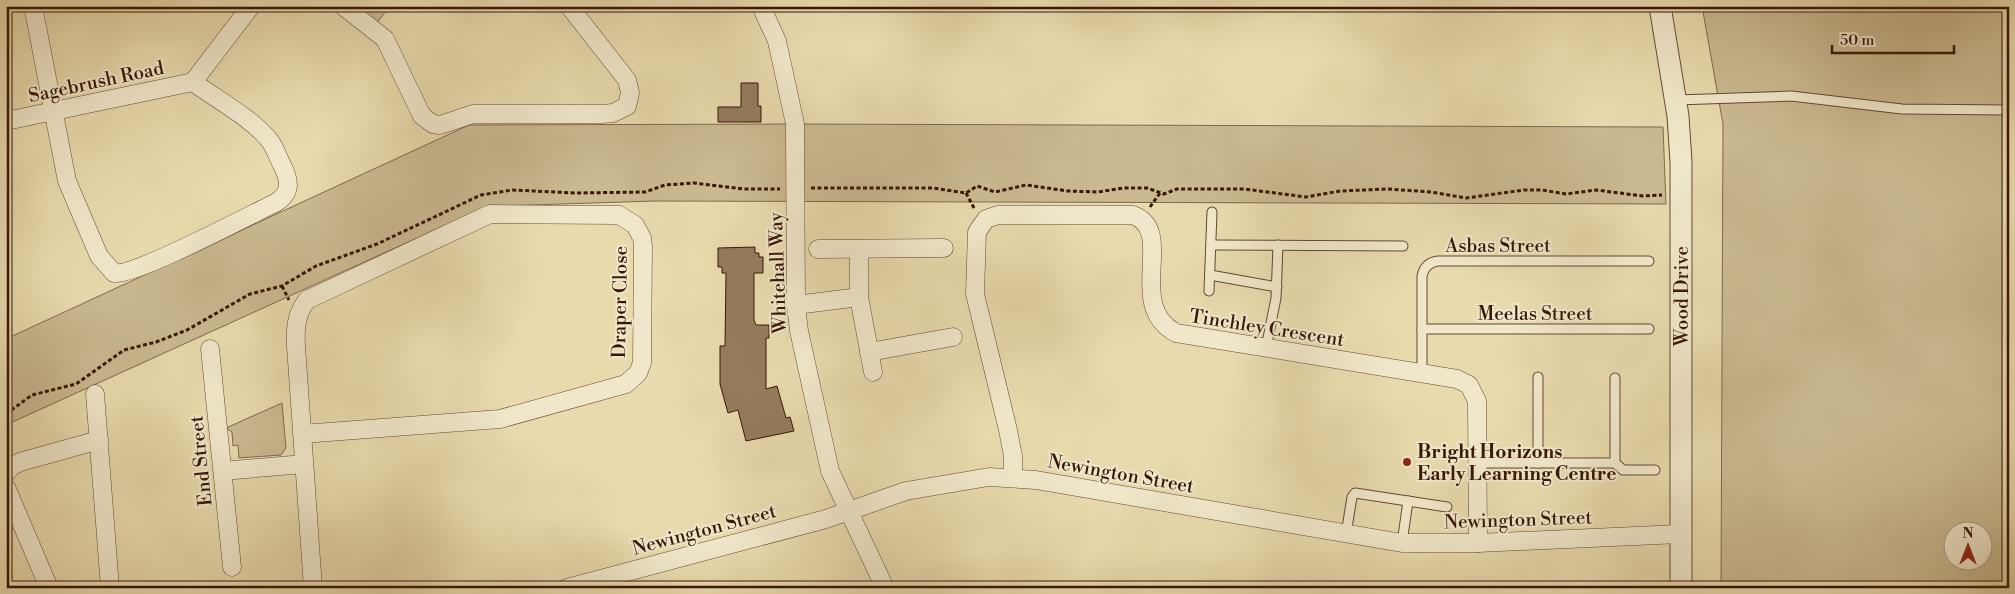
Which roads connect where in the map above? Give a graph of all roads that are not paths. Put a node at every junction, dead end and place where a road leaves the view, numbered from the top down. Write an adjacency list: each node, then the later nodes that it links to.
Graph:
1 (33, 6): 10 (street)
2 (251, 6): 7 (street)
3 (343, 6): 4 (street)
4 (569, 6)
5 (761, 6): 24 (street, Whitehall Way)
6 (1660, 6): 8 (street, Wood Drive)
7 (193, 82): 10 (street, Sagebrush Road); 10 (street)
8 (1676, 100): 9 (lane); 51 (street, Wood Drive)
9 (2009, 110)
10 (54, 112): 11 (street, Sagebrush Road)
11 (6, 121)
12 (1212, 212): 13 (lane)
13 (1211, 244): 14 (lane); 20 (lane)
14 (1278, 245): 15 (lane); 21 (lane)
15 (1403, 246)
16 (944, 248): 18 (street)
17 (818, 249): 18 (street)
18 (859, 249): 23 (street)
19 (1649, 261): 25 (lane, Asbas Street)
20 (1210, 275): 21 (lane); 22 (lane)
21 (1277, 287): 28 (lane)
22 (1209, 291)
23 (859, 297): 24 (street); 30 (street)
24 (796, 305): 49 (street, Whitehall Way)
25 (1422, 329): 26 (lane, Meelas Street); 32 (lane, Asbas Street)
26 (1649, 329)
27 (953, 337): 30 (street)
28 (1266, 348): 32 (street, Tinchley Crescent); 45 (street, Tinchley Crescent)
29 (210, 350): 43 (street, End Street)
30 (869, 352): 31 (street)
31 (873, 372)
32 (1422, 374): 38 (street, Tinchley Crescent)
33 (1538, 377): 39 (lane)
34 (1615, 378): 40 (lane)
35 (95, 394): 37 (street)
36 (302, 434): 36 (street, Draper Close); 41 (street, Draper Close)
37 (99, 440): 44 (street); 56 (street)
38 (1477, 462): 39 (lane); 53 (street, Tinchley Crescent)
39 (1538, 462): 40 (lane)
40 (1615, 463): 42 (lane)
41 (304, 464): 43 (street); 57 (street, Draper Close)
42 (1655, 470)
43 (222, 471): 54 (street, End Street)
44 (6, 473)
45 (1013, 477): 49 (street, Newington Street); 50 (street, Newington Street)
46 (7, 491): 55 (street)
47 (1408, 502): 48 (lane); 50 (lane); 52 (lane)
48 (1447, 507)
49 (849, 511): 58 (street, Newington Street); 59 (street, Whitehall Way)
50 (1346, 534): 52 (street, Newington Street)
51 (1680, 534): 53 (street, Newington Street); 60 (street, Wood Drive)
52 (1402, 543): 53 (street, Newington Street)
53 (1478, 543)
54 (232, 567)
55 (49, 588)
56 (110, 588)
57 (313, 588)
58 (567, 588)
59 (885, 588)
60 (1680, 588)

